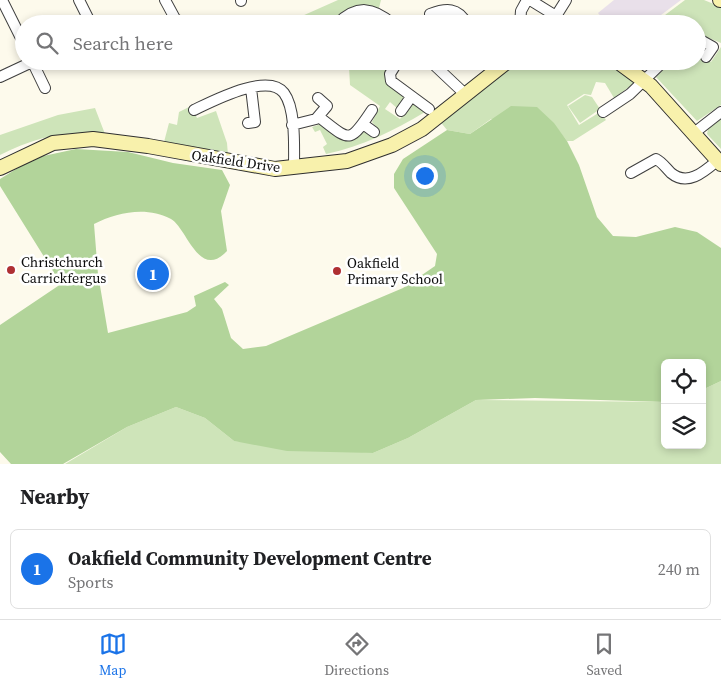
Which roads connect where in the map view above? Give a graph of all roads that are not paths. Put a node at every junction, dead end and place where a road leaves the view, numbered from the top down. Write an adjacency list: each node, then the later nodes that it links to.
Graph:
1 (2, 0): 15 (street)
2 (79, 0): 7 (street)
3 (165, 0): 8 (street)
4 (529, 0): 12 (street); 13 (street)
5 (566, 0): 14 (street)
6 (430, 14): 11 (street)
7 (86, 15)
8 (174, 15)
9 (349, 15): 10 (street)
10 (381, 15)
11 (460, 15)
12 (521, 15)
13 (554, 15)
14 (557, 15)
15 (15, 26)
16 (706, 43): 17 (street)
17 (706, 57)
18 (15, 70): 25 (street)
19 (36, 70): 27 (street)
20 (394, 70): 30 (street)
21 (440, 70): 29 (street)
22 (496, 70): 29 (street, Oakfield Drive)
23 (630, 70): 26 (street)
24 (655, 70): 26 (street)
25 (0, 77)
26 (645, 80): 36 (street); 43 (street)
27 (45, 88)
28 (251, 88): 33 (street); 39 (street); 41 (street)
29 (465, 94): 46 (street, Oakfield Drive)
30 (411, 97): 32 (street); 35 (street)
31 (318, 98): 38 (street)
32 (428, 109)
33 (194, 110)
34 (372, 110): 40 (street)
35 (401, 111)
36 (603, 112)
37 (721, 112): 43 (street)
38 (319, 117): 40 (street); 41 (street)
39 (255, 122)
40 (363, 124): 42 (street)
41 (292, 125): 46 (street)
42 (374, 132)
43 (694, 133): 44 (street)
44 (719, 162): 47 (street)
45 (0, 168): 46 (street, Oakfield Drive)
46 (294, 168)
47 (631, 173)

